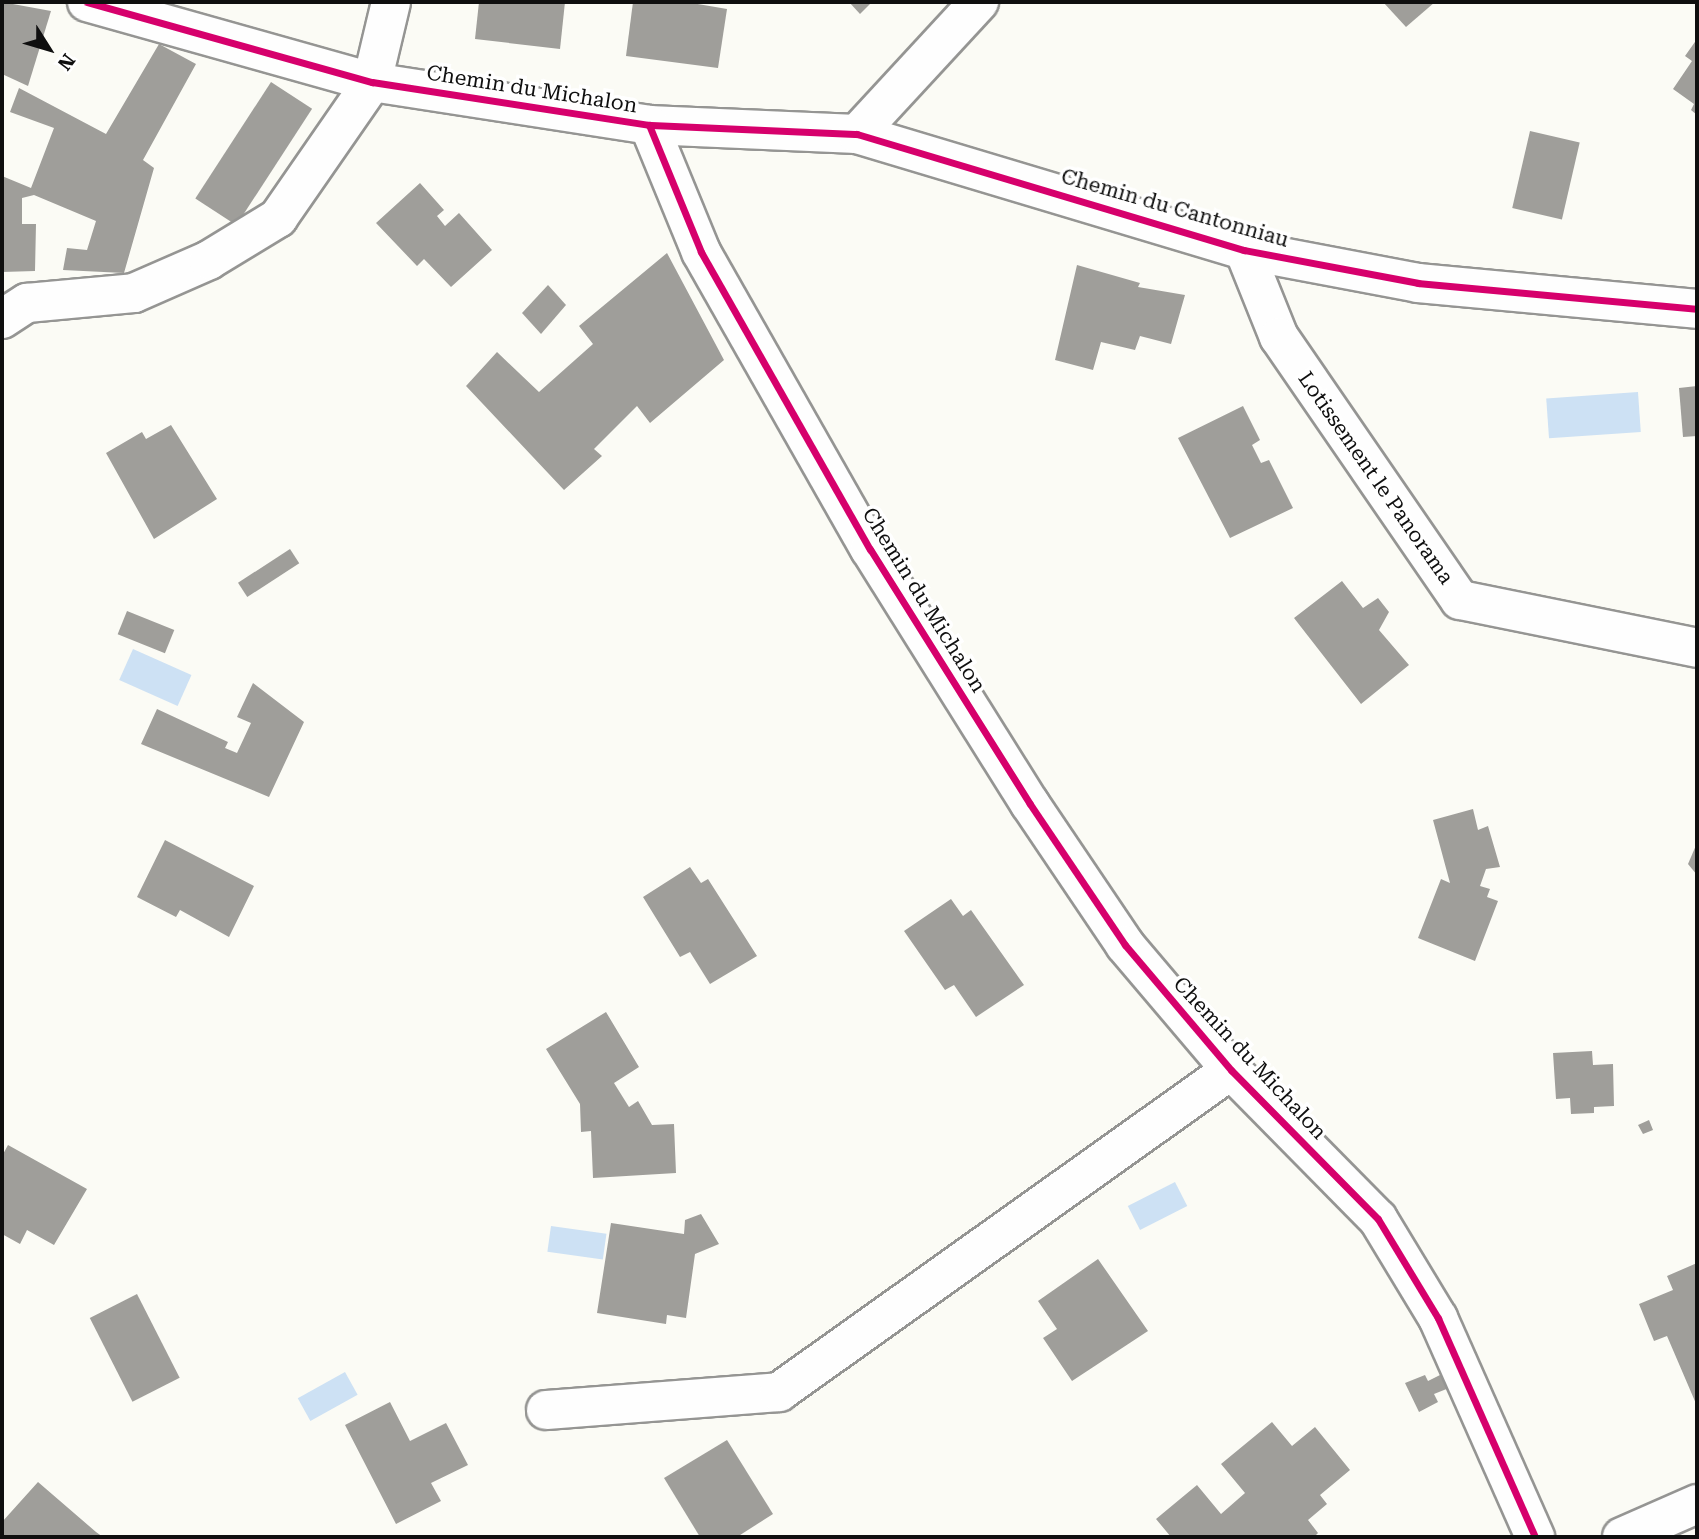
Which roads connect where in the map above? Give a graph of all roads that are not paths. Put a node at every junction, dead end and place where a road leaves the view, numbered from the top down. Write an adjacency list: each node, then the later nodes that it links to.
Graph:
1 (86, 2): 4 (street, Chemin du Michalon)
2 (391, 2): 4 (street)
3 (979, 2): 6 (street)
4 (372, 82): 5 (street, Chemin du Michalon); 9 (street)
5 (649, 125): 6 (street, Chemin du Cantonniau); 11 (street, Chemin du Michalon)
6 (857, 134): 7 (street, Chemin du Cantonniau)
7 (1244, 250): 8 (street, Chemin du Cantonniau); 10 (street, Lotissement le Panorama)
8 (1697, 309)
9 (2, 319)
10 (1697, 648)
11 (1231, 1070): 12 (street); 14 (street, Chemin du Michalon)
12 (546, 1410)
13 (1679, 1519): 15 (street)
14 (1535, 1537)
15 (1622, 1537)

